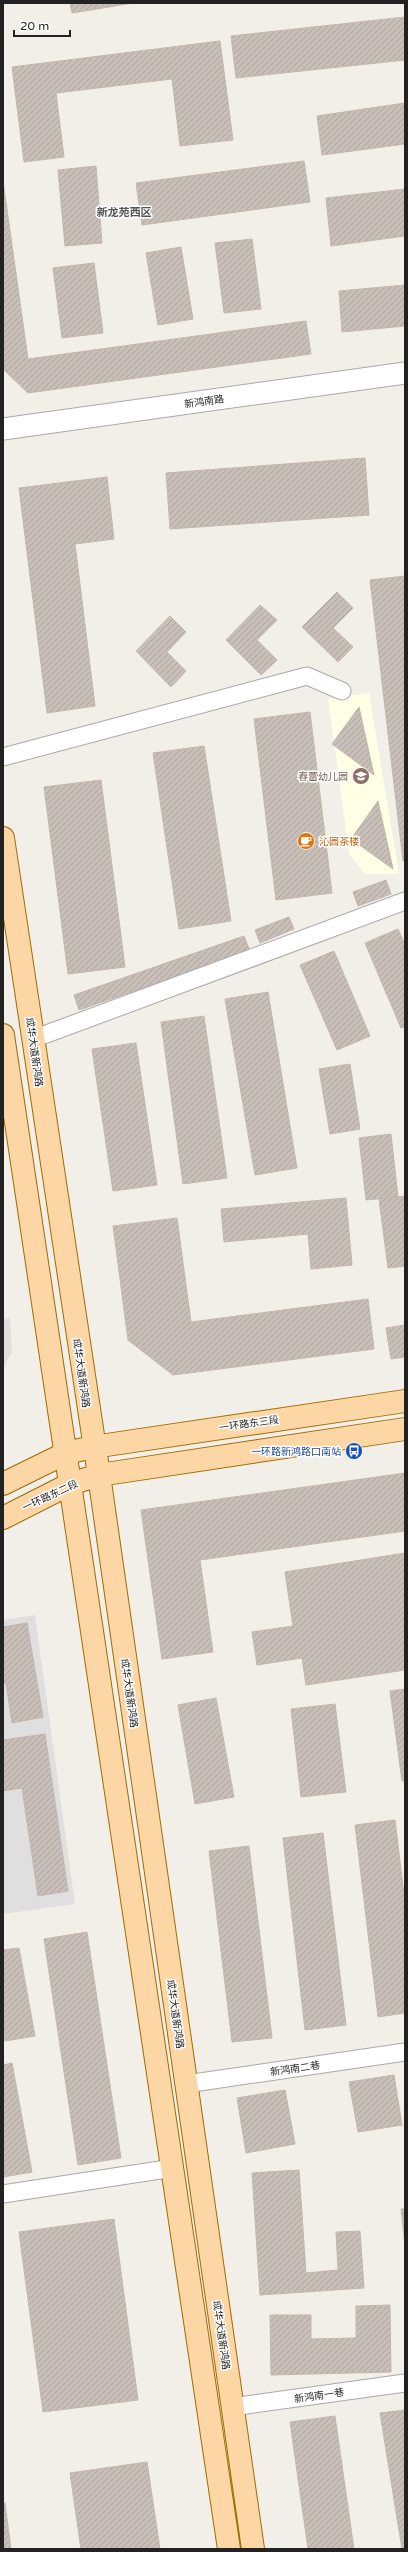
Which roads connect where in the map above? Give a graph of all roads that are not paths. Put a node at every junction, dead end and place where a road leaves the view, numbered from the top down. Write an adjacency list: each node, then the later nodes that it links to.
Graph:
1 (405, 373): 2 (street, 新鸿南路)
2 (3, 430)
3 (342, 691): 4 (street)
4 (3, 757)
5 (3, 838): 8 (main road, 成华大道新鸿路)
6 (405, 901): 8 (street)
7 (3, 1035): 12 (main road)
8 (33, 1039): 11 (main road, 成华大道新鸿路)
9 (405, 1401): 11 (main road, 一环路东三段)
10 (405, 1429): 13 (main road)
11 (93, 1447): 12 (main road); 13 (main road, 成华大道新鸿路)
12 (66, 1454): 14 (main road); 15 (main road)
13 (99, 1475): 15 (main road, 一环路东二段); 18 (main road, 成华大道新鸿路)
14 (3, 1484)
15 (70, 1484): 16 (main road, 一环路东二段); 19 (main road)
16 (3, 1518)
17 (405, 2052): 18 (street, 新鸿南二巷)
18 (186, 2084): 22 (main road, 成华大道新鸿路)
19 (173, 2168): 20 (street); 23 (main road)
20 (3, 2194)
21 (405, 2383): 22 (street, 新鸿南一巷)
22 (232, 2407): 24 (main road, 成华大道新鸿路)
23 (230, 2549)
24 (253, 2549)

